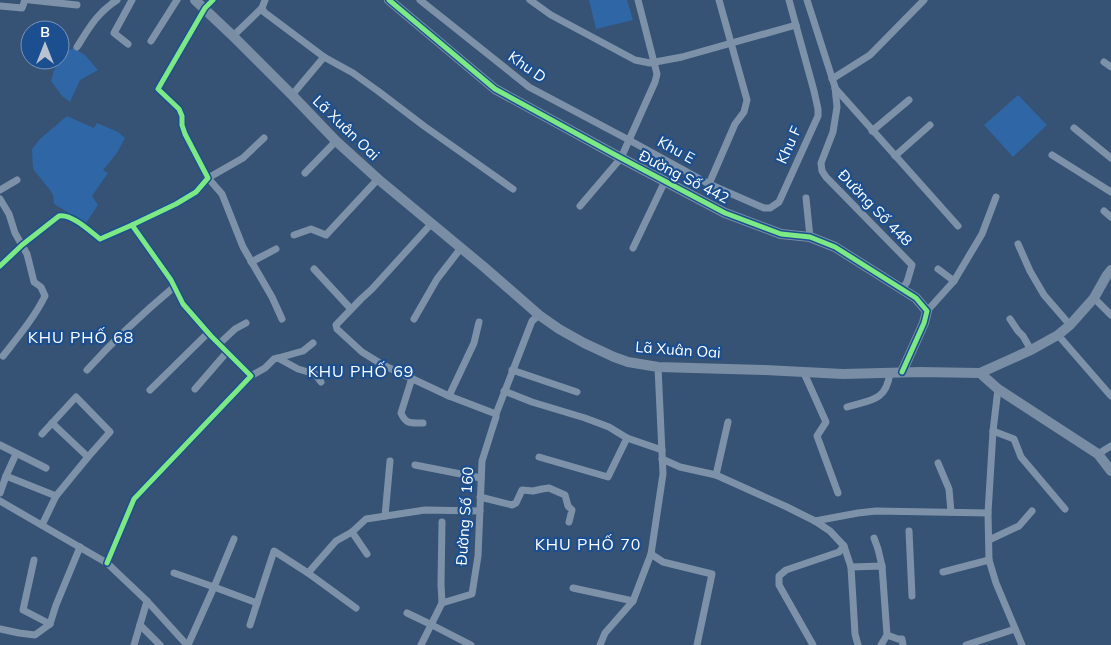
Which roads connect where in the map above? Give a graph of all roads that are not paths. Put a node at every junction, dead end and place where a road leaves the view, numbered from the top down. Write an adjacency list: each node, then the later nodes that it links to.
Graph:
1 (25, 0): 18 (street)
2 (30, 0): 17 (street)
3 (117, 0): 26 (street)
4 (132, 0): 24 (street)
5 (177, 0): 23 (street)
6 (195, 0): 19 (main road, Lã Xuân Oai)
7 (213, 0): 19 (street)
8 (265, 0): 20 (street)
9 (389, 0): 43 (main road, Đường Số 442)
10 (420, 0): 39 (street, Khu D)
11 (530, 0): 28 (street)
12 (638, 0): 28 (street)
13 (719, 0): 25 (street)
14 (789, 0): 21 (street, Khu F)
15 (807, 0): 31 (street, Đường Số 448)
16 (924, 0): 31 (street)
17 (76, 5)
18 (0, 6)
19 (205, 8): 22 (main road, Lã Xuân Oai); 46 (street)
20 (262, 8): 22 (street); 27 (street)
21 (796, 26): 25 (street); 50 (street, Khu F)
22 (233, 36): 33 (main road, Lã Xuân Oai)
23 (151, 41)
24 (128, 44)
25 (731, 44): 28 (street); 50 (street)
26 (76, 47)
27 (324, 57): 33 (street); 51 (street)
28 (653, 62): 39 (street)
29 (1104, 62): 30 (street)
30 (1111, 67)
31 (832, 80): 32 (street, Đường Số 448)
32 (835, 87): 37 (street); 77 (street, Đường Số 448)
33 (292, 95): 40 (main road, Lã Xuân Oai)
34 (909, 100): 37 (street)
35 (930, 125): 42 (street)
36 (1074, 128): 44 (street)
37 (872, 131): 42 (street)
38 (264, 138): 46 (street)
39 (629, 140): 43 (street); 50 (street, Khu E)
40 (336, 141): 45 (street); 47 (main road, Lã Xuân Oai)
41 (1052, 155): 53 (street)
42 (894, 156): 62 (street)
43 (621, 158): 49 (main road, Đường Số 442); 57 (street)
44 (1111, 158)
45 (305, 173)
46 (208, 178): 61 (street); 70 (street)
47 (378, 179): 60 (main road, Lã Xuân Oai); 63 (street)
48 (17, 180): 52 (street)
49 (666, 181): 64 (main road, Đường Số 442); 68 (street)
50 (709, 184)
51 (513, 189)
52 (0, 190)
53 (1111, 192)
54 (806, 198): 64 (street)
55 (996, 198): 75 (street)
56 (0, 199): 66 (street)
57 (580, 206)
58 (1104, 211): 59 (street)
59 (1111, 217)
60 (432, 223): 67 (main road, Lã Xuân Oai); 79 (street)
61 (132, 225): 66 (street); 76 (street)
62 (958, 226)
63 (294, 235)
64 (810, 237): 77 (main road, Đường Số 442)
65 (1018, 244): 88 (street)
66 (22, 245): 71 (street); 95 (street)
67 (461, 248): 81 (main road, Lã Xuân Oai); 83 (street)
68 (633, 248)
69 (276, 249): 70 (street)
70 (251, 262): 84 (street)
71 (0, 266)
72 (314, 269): 79 (street)
73 (938, 269): 75 (street)
74 (1110, 274): 78 (main road)
75 (954, 281): 80 (street)
76 (174, 287): 89 (street); 98 (street)
77 (902, 289): 80 (main road, Đường Số 442)
78 (1094, 298): 82 (street); 88 (main road)
79 (351, 309): 105 (street)
80 (927, 311): 100 (main road)
81 (539, 315): 97 (main road, Lã Xuân Oai); 99 (street, Đường Số 160)
82 (1111, 315)
83 (414, 318)
84 (282, 319)
85 (1010, 319): 93 (street)
86 (479, 322): 112 (street)
87 (246, 323): 92 (street)
88 (1070, 325): 90 (main road)
89 (208, 333): 92 (street); 109 (street)
90 (1058, 335): 93 (main road); 113 (street)
91 (313, 343): 96 (street)
92 (219, 344): 94 (street)
93 (1031, 350): 103 (main road)
94 (227, 352): 104 (street); 107 (street)
95 (3, 356)
96 (278, 358): 104 (street); 106 (street)
97 (658, 367): 101 (main road, Lã Xuân Oai); 124 (street)
98 (87, 370)
99 (512, 370): 110 (street, Đường Số 160); 111 (street)
100 (902, 372): 102 (main road, Lã Xuân Oai); 103 (main road, Lã Xuân Oai)
101 (804, 373): 102 (main road, Lã Xuân Oai); 139 (street)
102 (890, 373): 114 (street)
103 (980, 373): 108 (main road)
104 (251, 376): 164 (street)
105 (412, 378): 112 (street); 118 (street)
106 (321, 382)
107 (195, 389)
108 (998, 389): 119 (street); 126 (main road)
109 (150, 390)
110 (504, 391): 115 (street, Đường Số 160); 121 (street)
111 (577, 392)
112 (449, 396): 115 (street)
113 (1111, 396)
114 (847, 407)
115 (496, 414): 137 (street, Đường Số 160)
116 (728, 422): 135 (street)
117 (52, 423): 120 (street); 128 (street); 128 (street)
118 (423, 423)
119 (993, 431): 143 (street); 147 (street)
120 (42, 434)
121 (627, 438): 124 (street); 127 (street)
122 (0, 445): 125 (street)
123 (1111, 446): 126 (street)
124 (662, 450): 129 (street)
125 (16, 454): 133 (street); 136 (street)
126 (1098, 454): 134 (main road)
127 (539, 457)
128 (88, 458): 140 (street)
129 (662, 459): 135 (street); 161 (street)
130 (390, 461): 148 (street)
131 (938, 463): 146 (street)
132 (415, 465): 137 (street)
133 (46, 468)
134 (1111, 471)
135 (716, 475): 149 (street)
136 (6, 476): 138 (street); 140 (street)
137 (481, 478): 141 (street, Đường Số 160)
138 (0, 493)
139 (838, 493)
140 (56, 496): 152 (street)
141 (480, 497): 144 (street, Đường Số 160); 151 (street)
142 (0, 501): 152 (street)
143 (1065, 510)
144 (480, 511): 148 (street); 176 (street, Đường Số 160)
145 (1032, 511): 157 (street)
146 (951, 512): 147 (street); 149 (street)
147 (988, 513): 157 (street)
148 (386, 516): 154 (street)
149 (816, 521): 158 (street)
150 (442, 522): 176 (street)
151 (569, 522)
152 (42, 525): 159 (street)
153 (910, 531): 172 (street)
154 (352, 532): 160 (street); 169 (street)
155 (874, 538): 165 (street)
156 (234, 539): 170 (street)
157 (989, 540): 163 (street)
158 (844, 546): 166 (street); 194 (street)
159 (80, 547): 164 (street); 179 (street)
160 (367, 554)
161 (651, 554): 174 (street); 193 (street)
162 (34, 560): 179 (street)
163 (989, 560): 167 (street); 184 (street)
164 (107, 563): 173 (street)
165 (882, 566): 166 (street); 185 (street)
166 (850, 567): 195 (street)
167 (942, 572)
168 (174, 573): 170 (street)
169 (308, 573): 175 (street); 177 (street)
170 (214, 587): 175 (street); 189 (street)
171 (573, 588): 174 (street)
172 (912, 596)
173 (147, 601): 180 (street); 189 (street)
174 (633, 601): 192 (street)
175 (257, 602): 181 (street)
176 (442, 603): 182 (street)
177 (356, 608)
178 (406, 613): 182 (street)
179 (50, 624): 183 (street)
180 (140, 624): 187 (street); 188 (street)
181 (250, 625)
182 (432, 625): 190 (street); 191 (street)
183 (0, 628)
184 (1015, 629): 197 (street); 198 (street)
185 (887, 635): 186 (street); 196 (street)
186 (902, 642)
187 (134, 645)
188 (160, 645)
189 (188, 645)
190 (421, 645)
191 (471, 645)
192 (600, 645)
193 (697, 645)
194 (813, 645)
195 (858, 645)
196 (881, 645)
197 (966, 645)
198 (1022, 645)

